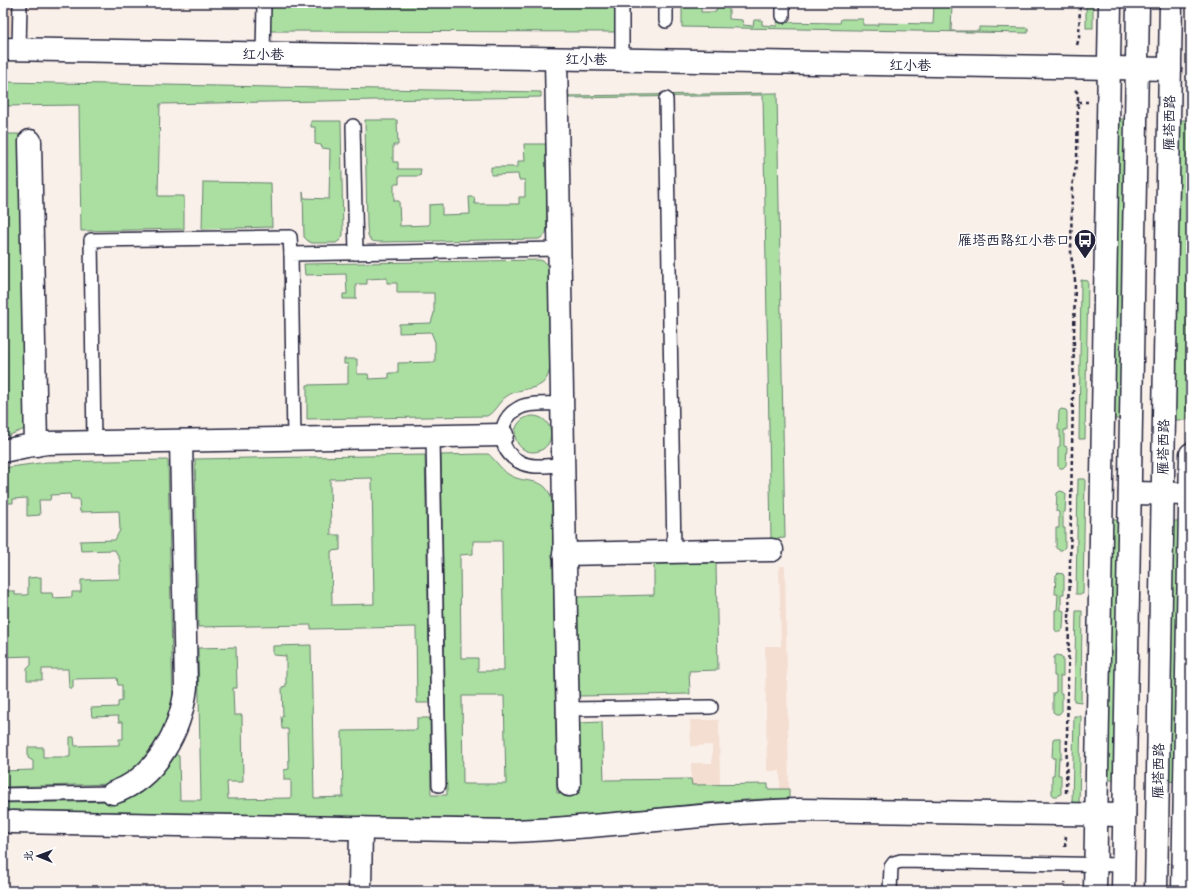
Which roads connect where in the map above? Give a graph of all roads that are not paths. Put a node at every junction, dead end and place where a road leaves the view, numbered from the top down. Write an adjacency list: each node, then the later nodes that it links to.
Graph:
1 (20, 3): 9 (lane)
2 (264, 3): 10 (lane)
3 (622, 3): 12 (lane)
4 (666, 3): 8 (lane)
5 (1110, 3): 13 (street)
6 (1138, 3): 14 (street)
7 (1171, 3): 15 (street, 雁塔西路)
8 (666, 21)
9 (11, 49): 10 (street, 红小巷)
10 (263, 54): 11 (street, 红小巷)
11 (556, 59): 12 (street, 红小巷); 19 (street)
12 (622, 60): 13 (street, 红小巷)
13 (1109, 68): 14 (street, 红小巷); 44 (street)
14 (1137, 69): 15 (street, 红小巷); 32 (street)
15 (1170, 69): 33 (street, 雁塔西路)
16 (666, 99): 36 (lane)
17 (353, 126): 20 (lane)
18 (30, 141): 28 (street)
19 (559, 249): 20 (lane); 22 (street)
20 (356, 253): 21 (lane)
21 (290, 254): 25 (lane); 27 (lane)
22 (562, 404): 23 (lane); 31 (street)
23 (502, 435): 24 (street); 31 (lane)
24 (433, 436): 25 (street); 40 (lane)
25 (294, 439): 26 (street)
26 (181, 441): 27 (street); 42 (street)
27 (94, 442): 28 (street)
28 (36, 445): 29 (street)
29 (3, 451)
30 (1191, 454): 34 (street)
31 (563, 465): 37 (street)
32 (1130, 493): 33 (street); 45 (street)
33 (1163, 494): 34 (street); 54 (street, 雁塔西路)
34 (1191, 494): 55 (street)
35 (772, 550): 36 (street)
36 (674, 552): 37 (street)
37 (564, 554): 39 (street)
38 (711, 707): 39 (lane)
39 (567, 709): 41 (street)
40 (439, 785)
41 (568, 785)
42 (113, 793): 43 (lane)
43 (3, 795)
44 (1096, 815): 45 (street); 47 (street); 48 (street)
45 (1124, 815): 49 (street)
46 (12, 822): 47 (street)
47 (361, 828): 50 (street)
48 (1095, 864): 49 (lane); 51 (lane); 52 (street)
49 (1123, 865): 53 (street)
50 (360, 891)
51 (890, 891)
52 (1095, 891)
53 (1123, 891)
54 (1156, 891)
55 (1183, 891)

